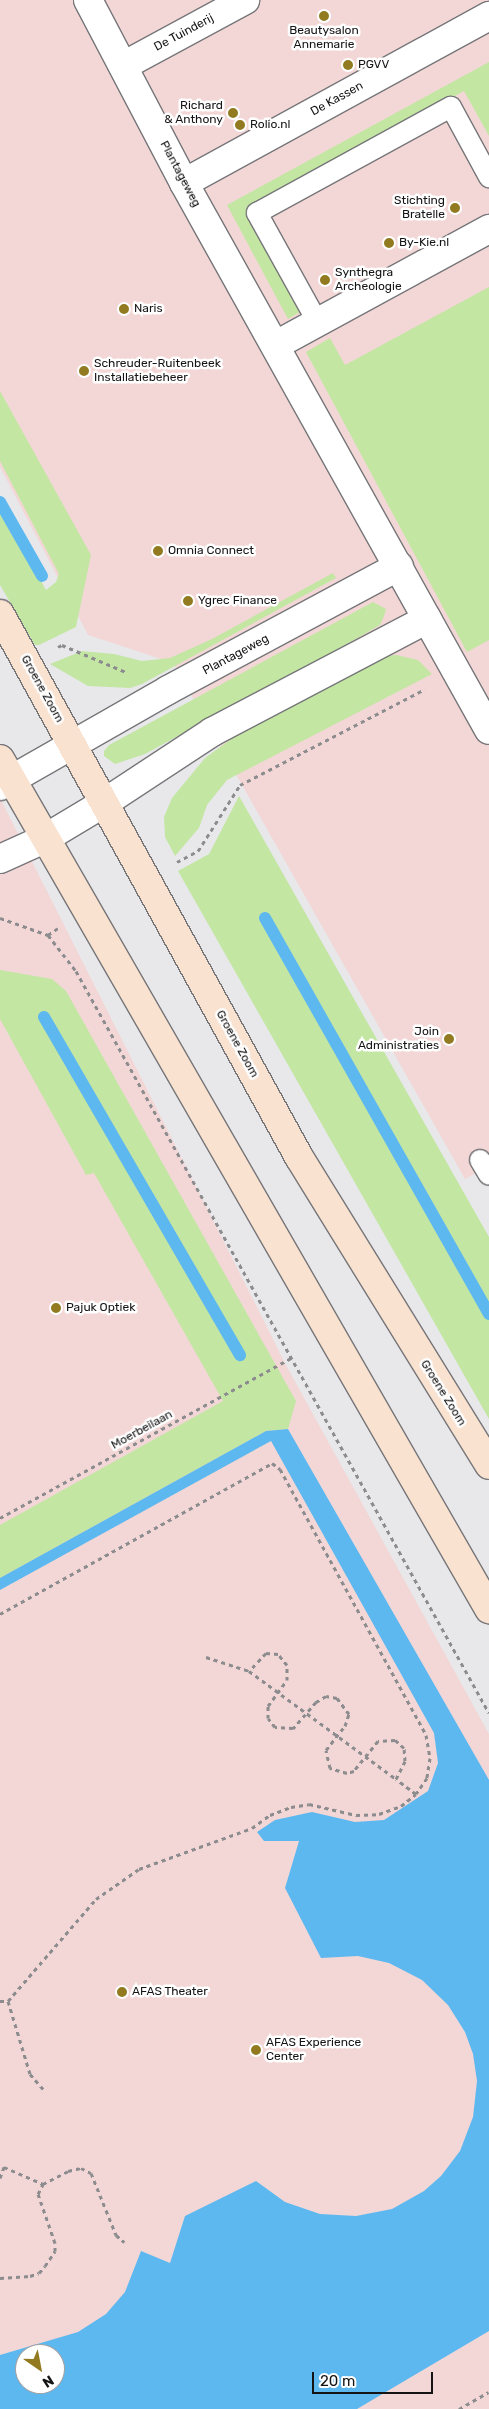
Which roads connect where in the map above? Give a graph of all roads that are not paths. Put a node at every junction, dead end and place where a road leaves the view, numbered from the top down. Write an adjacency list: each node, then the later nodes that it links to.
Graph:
1 (88, 0): 4 (street, Plantageweg)
2 (245, 0): 4 (street, De Tuinderij)
3 (489, 16): 6 (street, De Kassen)
4 (123, 66): 6 (street, Plantageweg)
5 (489, 177): 8 (lane)
6 (184, 183): 9 (street, Plantageweg)
7 (489, 230): 8 (street)
8 (318, 323): 9 (street)
9 (276, 345): 10 (street, Plantageweg)
10 (400, 566): 12 (street, Plantageweg); 14 (street, Plantageweg)
11 (0, 614): 14 (main road, Groene Zoom)
12 (427, 619): 13 (street, Plantageweg); 16 (street)
13 (489, 730)
14 (72, 744): 15 (street, Plantageweg); 16 (main road, Groene Zoom)
15 (4, 775): 17 (main road)
16 (104, 803): 17 (street); 19 (main road, Groene Zoom)
17 (44, 839): 18 (street); 20 (main road)
18 (0, 859)
19 (489, 1465)
20 (489, 1609)

